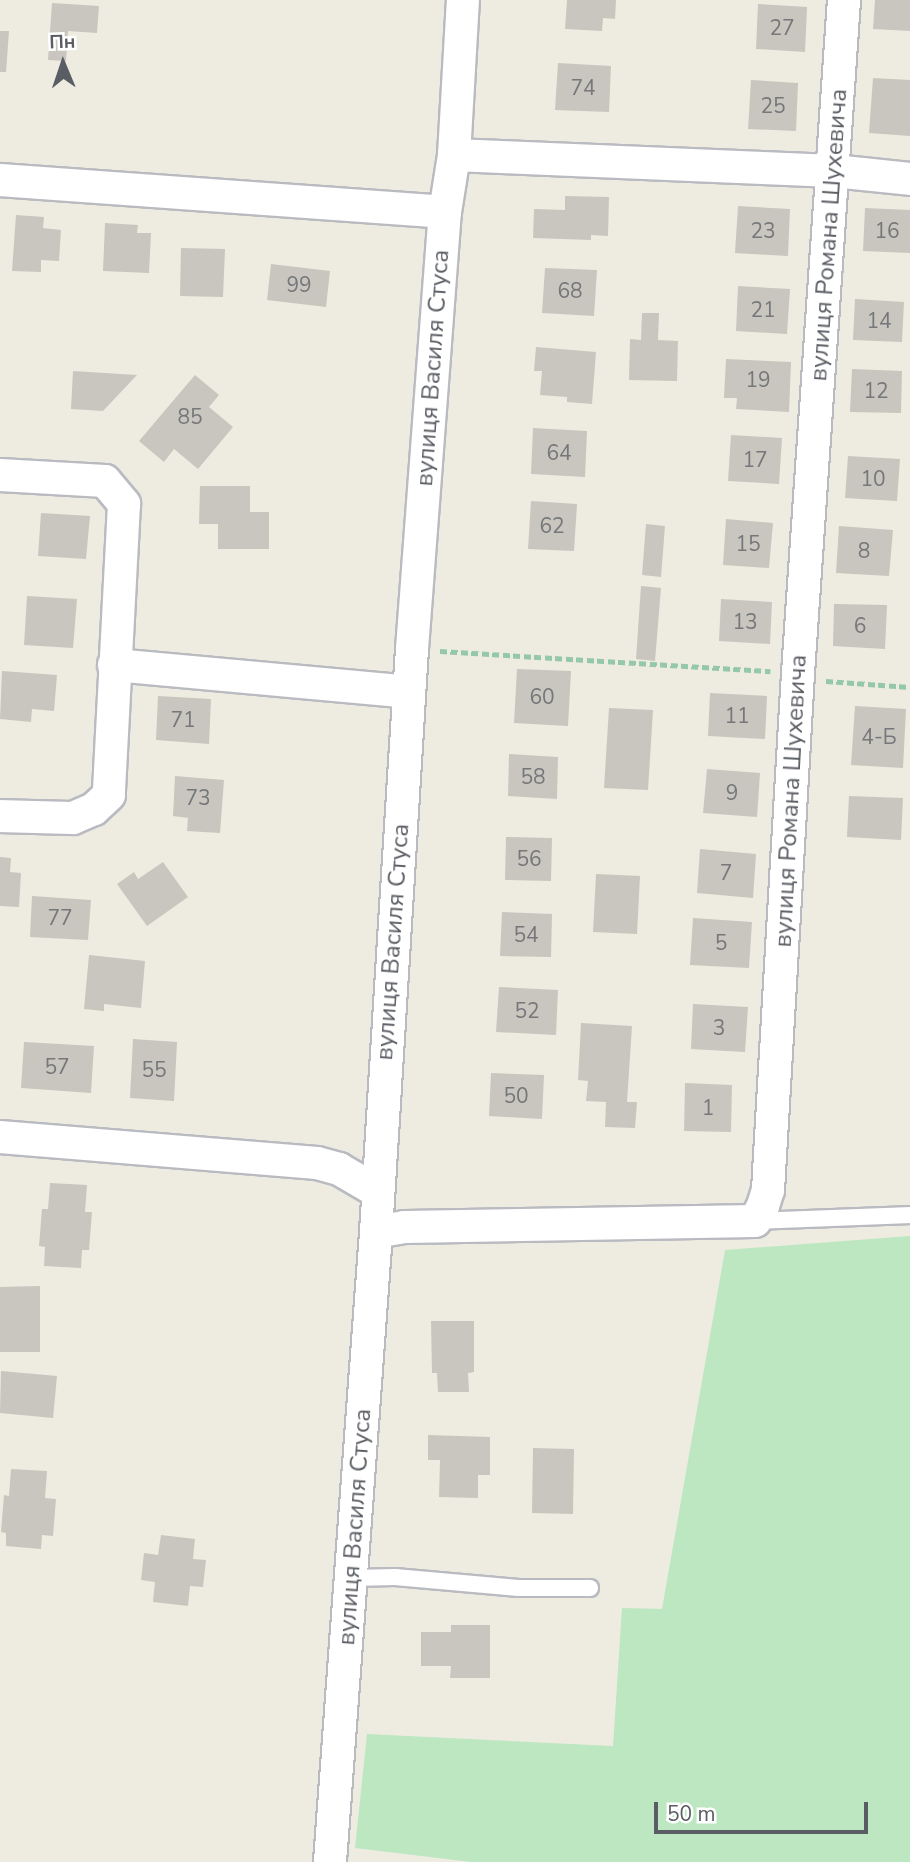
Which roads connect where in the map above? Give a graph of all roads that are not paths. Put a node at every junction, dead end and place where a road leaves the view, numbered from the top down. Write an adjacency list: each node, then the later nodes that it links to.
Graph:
1 (463, 0): 3 (street, вулиця Василя Стуса)
2 (844, 0): 4 (street, вулиця Романа Шухевича)
3 (454, 155): 4 (street); 7 (street, вулиця Василя Стуса)
4 (834, 171): 5 (street); 15 (street, вулиця Романа Шухевича)
5 (910, 179)
6 (0, 180): 7 (street)
7 (445, 212): 10 (street, вулиця Василя Стуса)
8 (0, 475): 9 (street)
9 (114, 665): 10 (street); 11 (street)
10 (409, 692): 13 (street, вулиця Василя Стуса)
11 (0, 816)
12 (0, 1137): 13 (street)
13 (377, 1191): 16 (street, вулиця Василя Стуса)
14 (910, 1215): 15 (lane)
15 (755, 1221): 16 (street)
16 (376, 1232): 17 (street, вулиця Василя Стуса)
17 (351, 1578): 18 (lane); 19 (street, вулиця Василя Стуса)
18 (590, 1588)
19 (330, 1862)

